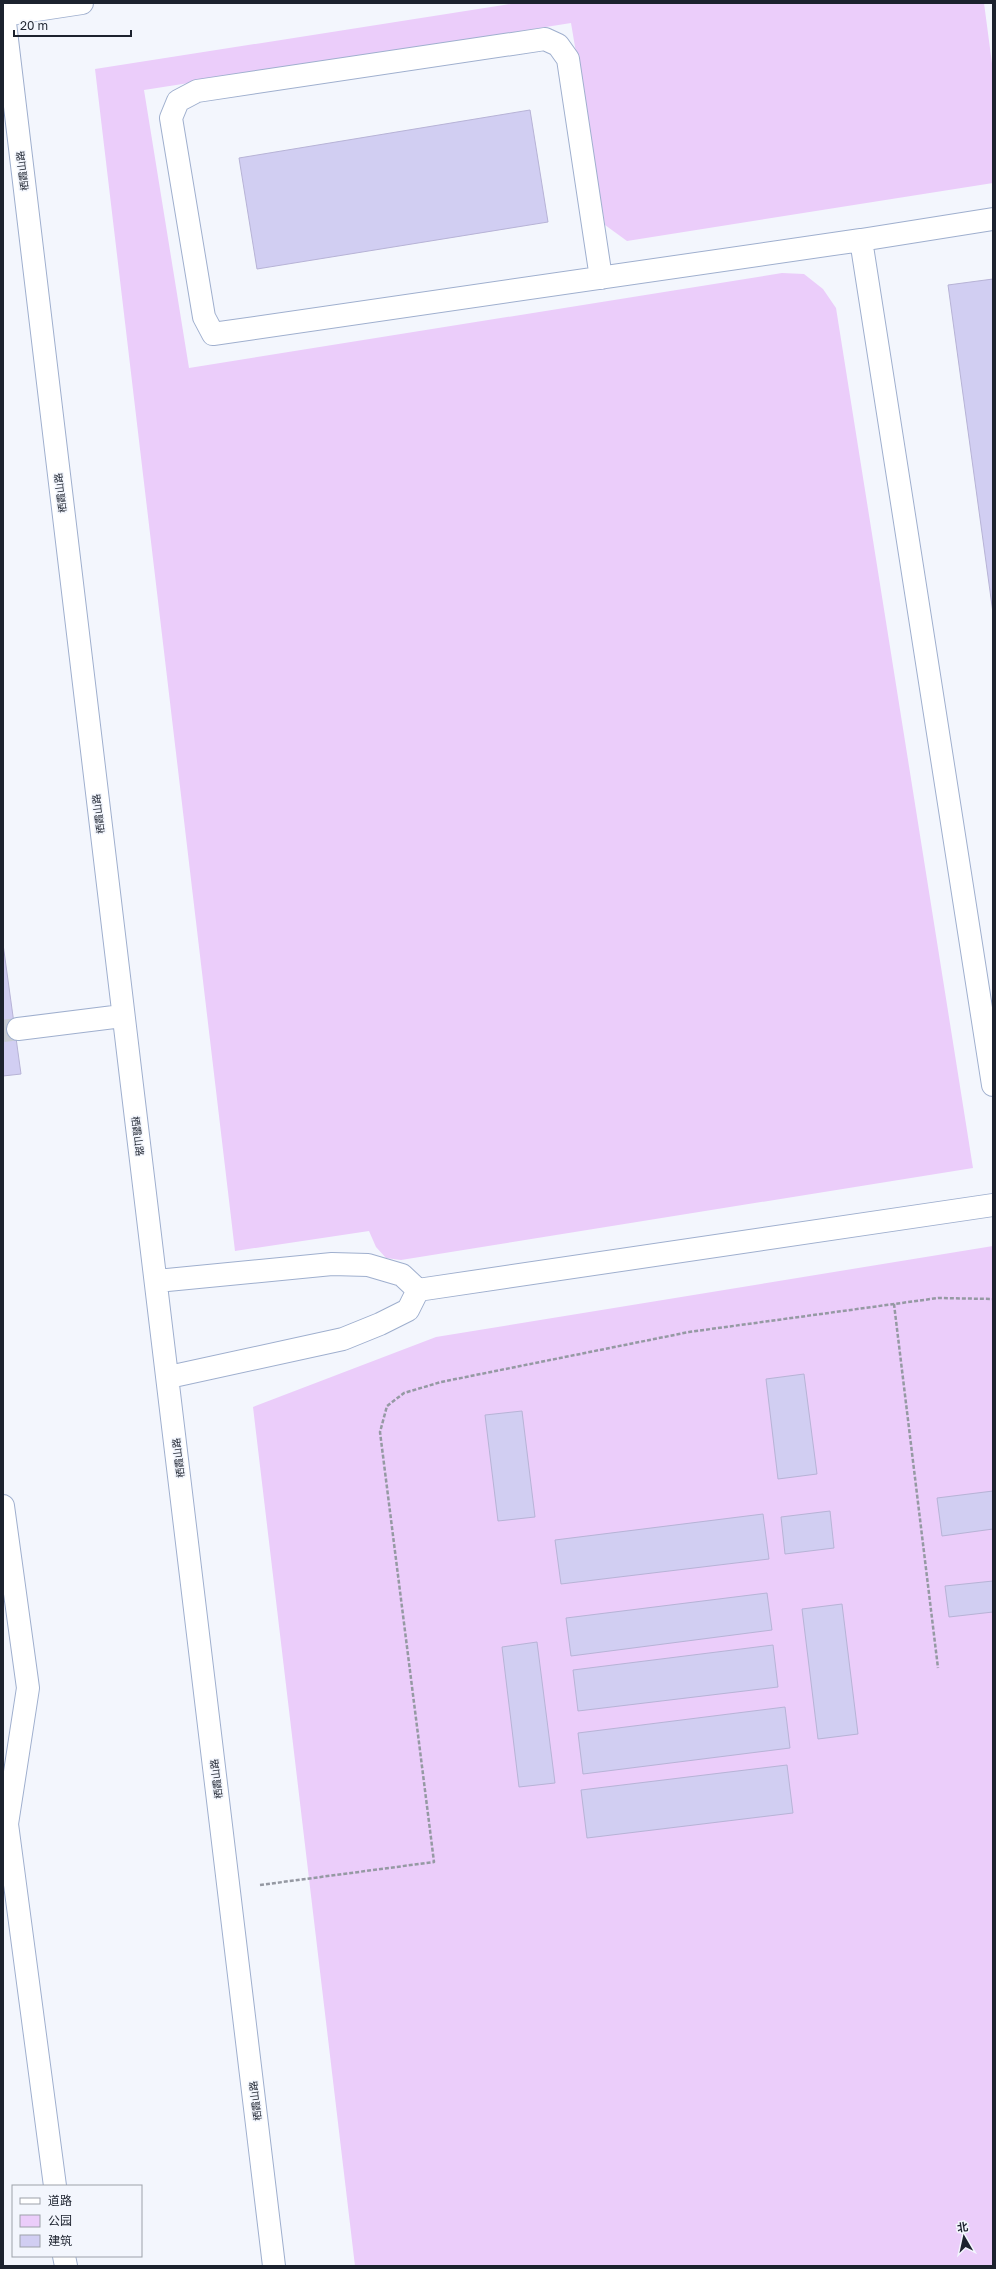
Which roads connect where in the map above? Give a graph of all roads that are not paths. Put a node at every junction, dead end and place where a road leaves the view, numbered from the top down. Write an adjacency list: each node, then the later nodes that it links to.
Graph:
1 (82, 3): 2 (street)
2 (3, 12): 6 (street, 栖霞山路)
3 (993, 219): 4 (street)
4 (861, 240): 5 (street); 8 (street)
5 (602, 278): 5 (street)
6 (122, 1016): 7 (street); 10 (street, 栖霞山路)
7 (18, 1029)
8 (993, 1085)
9 (993, 1205): 11 (street)
10 (157, 1281): 11 (street); 12 (street, 栖霞山路)
11 (418, 1290): 12 (street)
12 (168, 1377): 15 (street, 栖霞山路)
13 (3, 1506): 14 (street)
14 (55, 2185)
15 (274, 2266)

